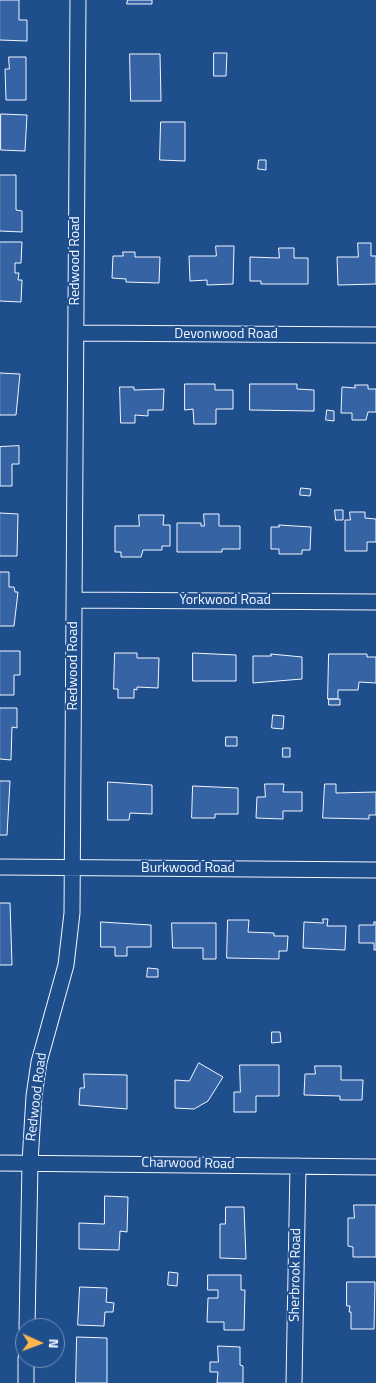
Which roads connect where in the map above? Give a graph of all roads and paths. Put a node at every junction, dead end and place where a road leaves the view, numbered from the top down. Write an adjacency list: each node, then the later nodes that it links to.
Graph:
1 (78, 0): 2 (street, Redwood Road)
2 (76, 333): 3 (street, Devonwood Road); 4 (street, Redwood Road)
3 (376, 335)
4 (74, 600): 5 (street, Yorkwood Road); 7 (street, Redwood Road)
5 (376, 602)
6 (0, 867): 7 (street, Burkwood Road)
7 (72, 868): 8 (street, Burkwood Road); 9 (street, Redwood Road)
8 (376, 870)
9 (30, 1162): 10 (street, Charwood Road); 11 (street, Charwood Road); 13 (street, Redwood Road)
10 (0, 1163)
11 (298, 1166): 12 (street, Charwood Road); 16 (street, Sherbrook Road)
12 (376, 1167)
13 (27, 1318)
14 (26, 1368): 15 (street)
15 (26, 1383)
16 (294, 1383)

